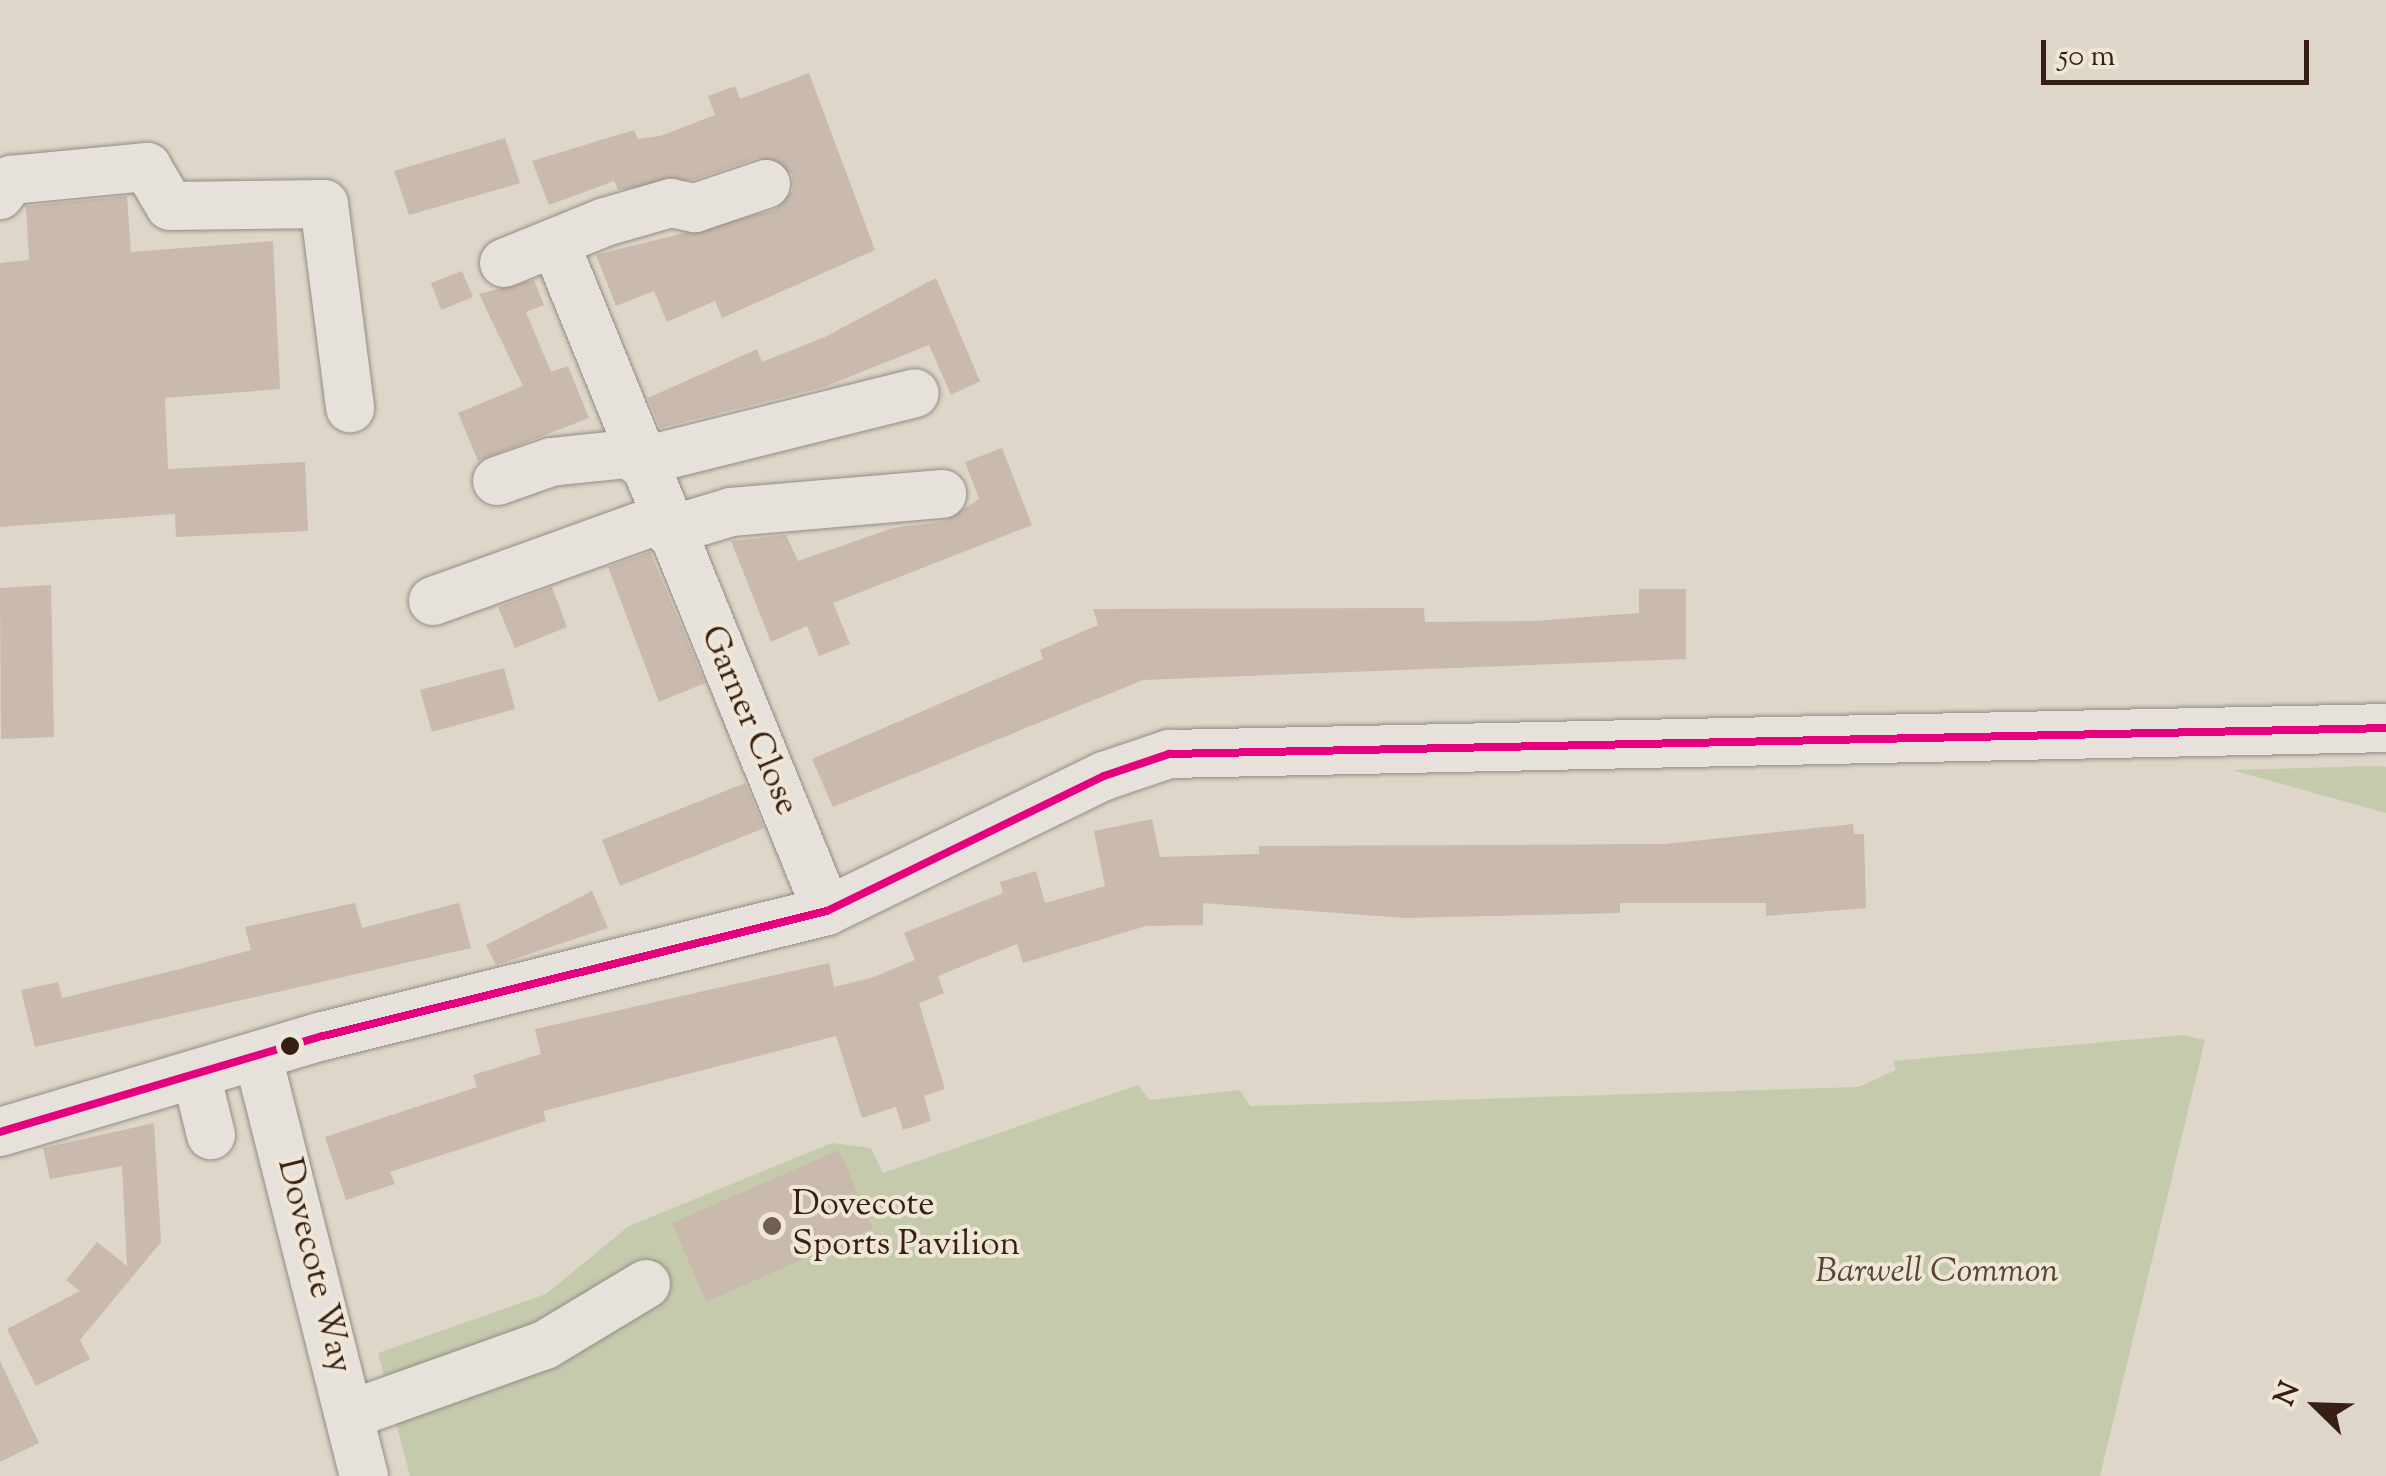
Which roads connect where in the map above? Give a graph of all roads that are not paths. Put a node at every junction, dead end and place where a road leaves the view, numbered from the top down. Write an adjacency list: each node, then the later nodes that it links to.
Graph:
1 (766, 184): 3 (street)
2 (0, 195): 6 (street)
3 (555, 243): 4 (street); 7 (street, Garner Close)
4 (504, 263)
5 (916, 393): 7 (street)
6 (350, 408)
7 (637, 457): 8 (street); 10 (street, Garner Close)
8 (497, 481)
9 (942, 494): 10 (street)
10 (665, 524): 11 (street); 13 (street, Garner Close)
11 (432, 600)
12 (2386, 728): 13 (street)
13 (828, 911): 14 (street)
14 (258, 1057): 15 (street); 19 (street, Dovecote Way)
15 (196, 1074): 16 (street); 17 (street)
16 (0, 1132)
17 (212, 1136)
18 (646, 1284): 19 (street)
19 (349, 1415): 20 (street, Dovecote Way)
20 (364, 1476)

